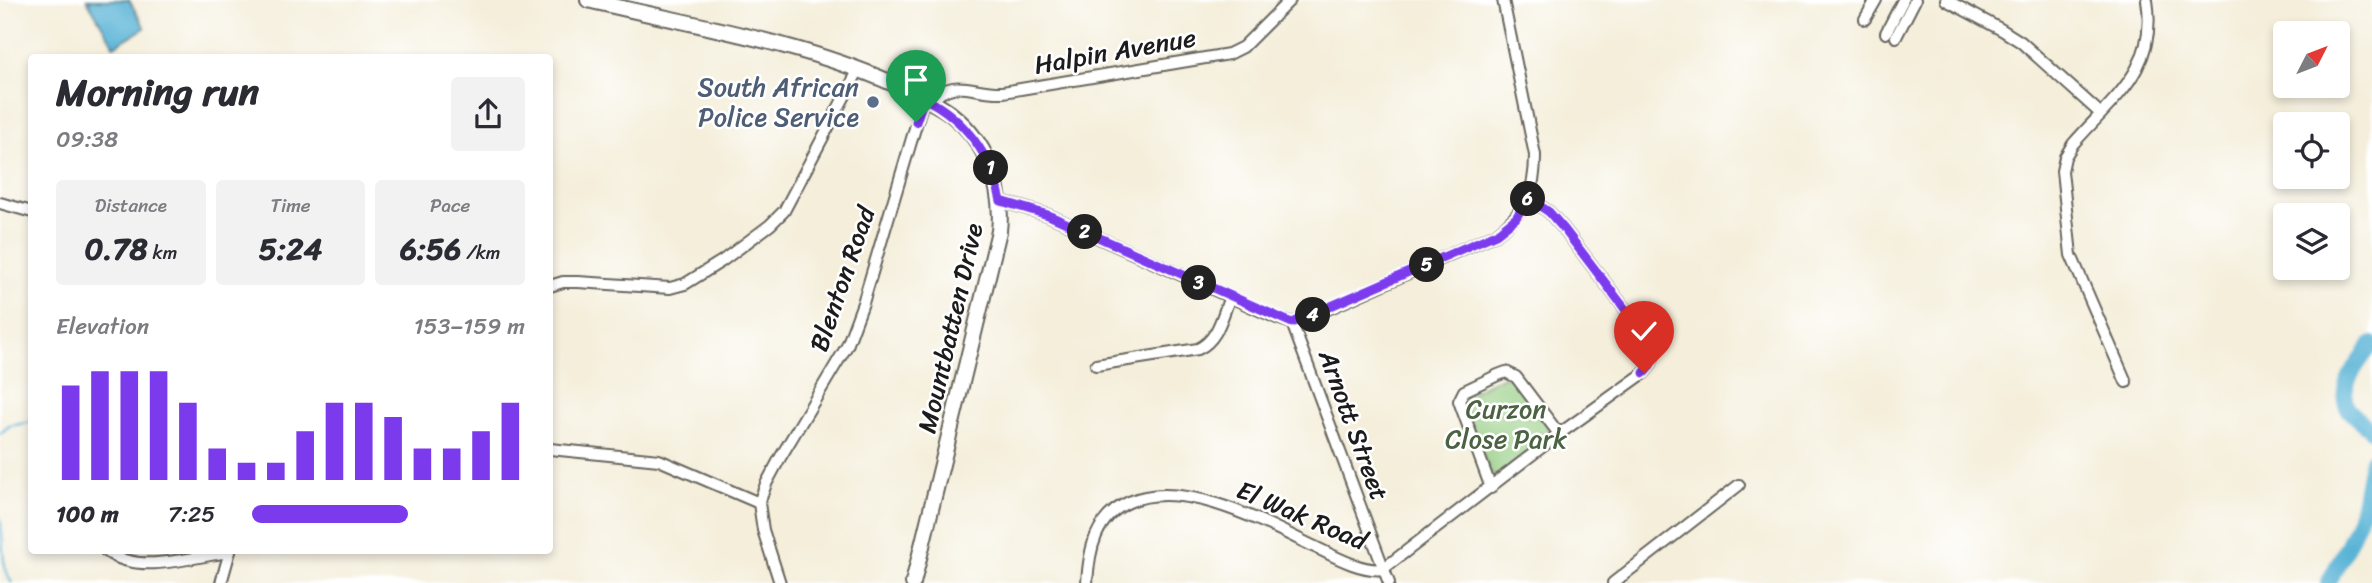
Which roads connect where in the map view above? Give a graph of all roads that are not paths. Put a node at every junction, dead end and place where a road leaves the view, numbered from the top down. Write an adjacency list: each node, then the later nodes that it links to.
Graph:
1 (588, 0): 10 (main road, Mountbatten Drive)
2 (1290, 0): 11 (street, Halpin Avenue)
3 (1503, 0): 13 (street)
4 (1875, 0): 9 (street)
5 (1903, 0): 6 (street)
6 (1915, 0)
7 (1946, 0): 12 (street)
8 (2147, 0): 12 (street)
9 (1865, 19)
10 (859, 69): 11 (main road, Mountbatten Drive); 17 (street)
11 (928, 100): 14 (main road, Mountbatten Drive); 26 (street, Blenton Road)
12 (2100, 113): 21 (street)
13 (1528, 198): 19 (street); 22 (street, El Wak Road)
14 (1001, 201): 18 (street); 34 (main road, Mountbatten Drive)
15 (0, 204): 16 (street)
16 (28, 211)
17 (553, 285)
18 (1230, 297): 19 (street); 20 (street)
19 (1292, 323): 30 (street, Arnott Street)
20 (1096, 365)
21 (2126, 382)
22 (1559, 435): 25 (street, El Wak Road); 25 (street)
23 (553, 449): 26 (street)
24 (1739, 485): 31 (street)
25 (1491, 488): 30 (street, El Wak Road)
26 (759, 503): 33 (street)
27 (113, 554): 28 (street)
28 (217, 554)
29 (229, 554): 32 (street)
30 (1383, 569): 35 (street, El Wak Road); 36 (street, Arnott Street)
31 (1624, 579): 37 (street)
32 (221, 583)
33 (780, 583)
34 (913, 583)
35 (1087, 583)
36 (1389, 583)
37 (1613, 583)

